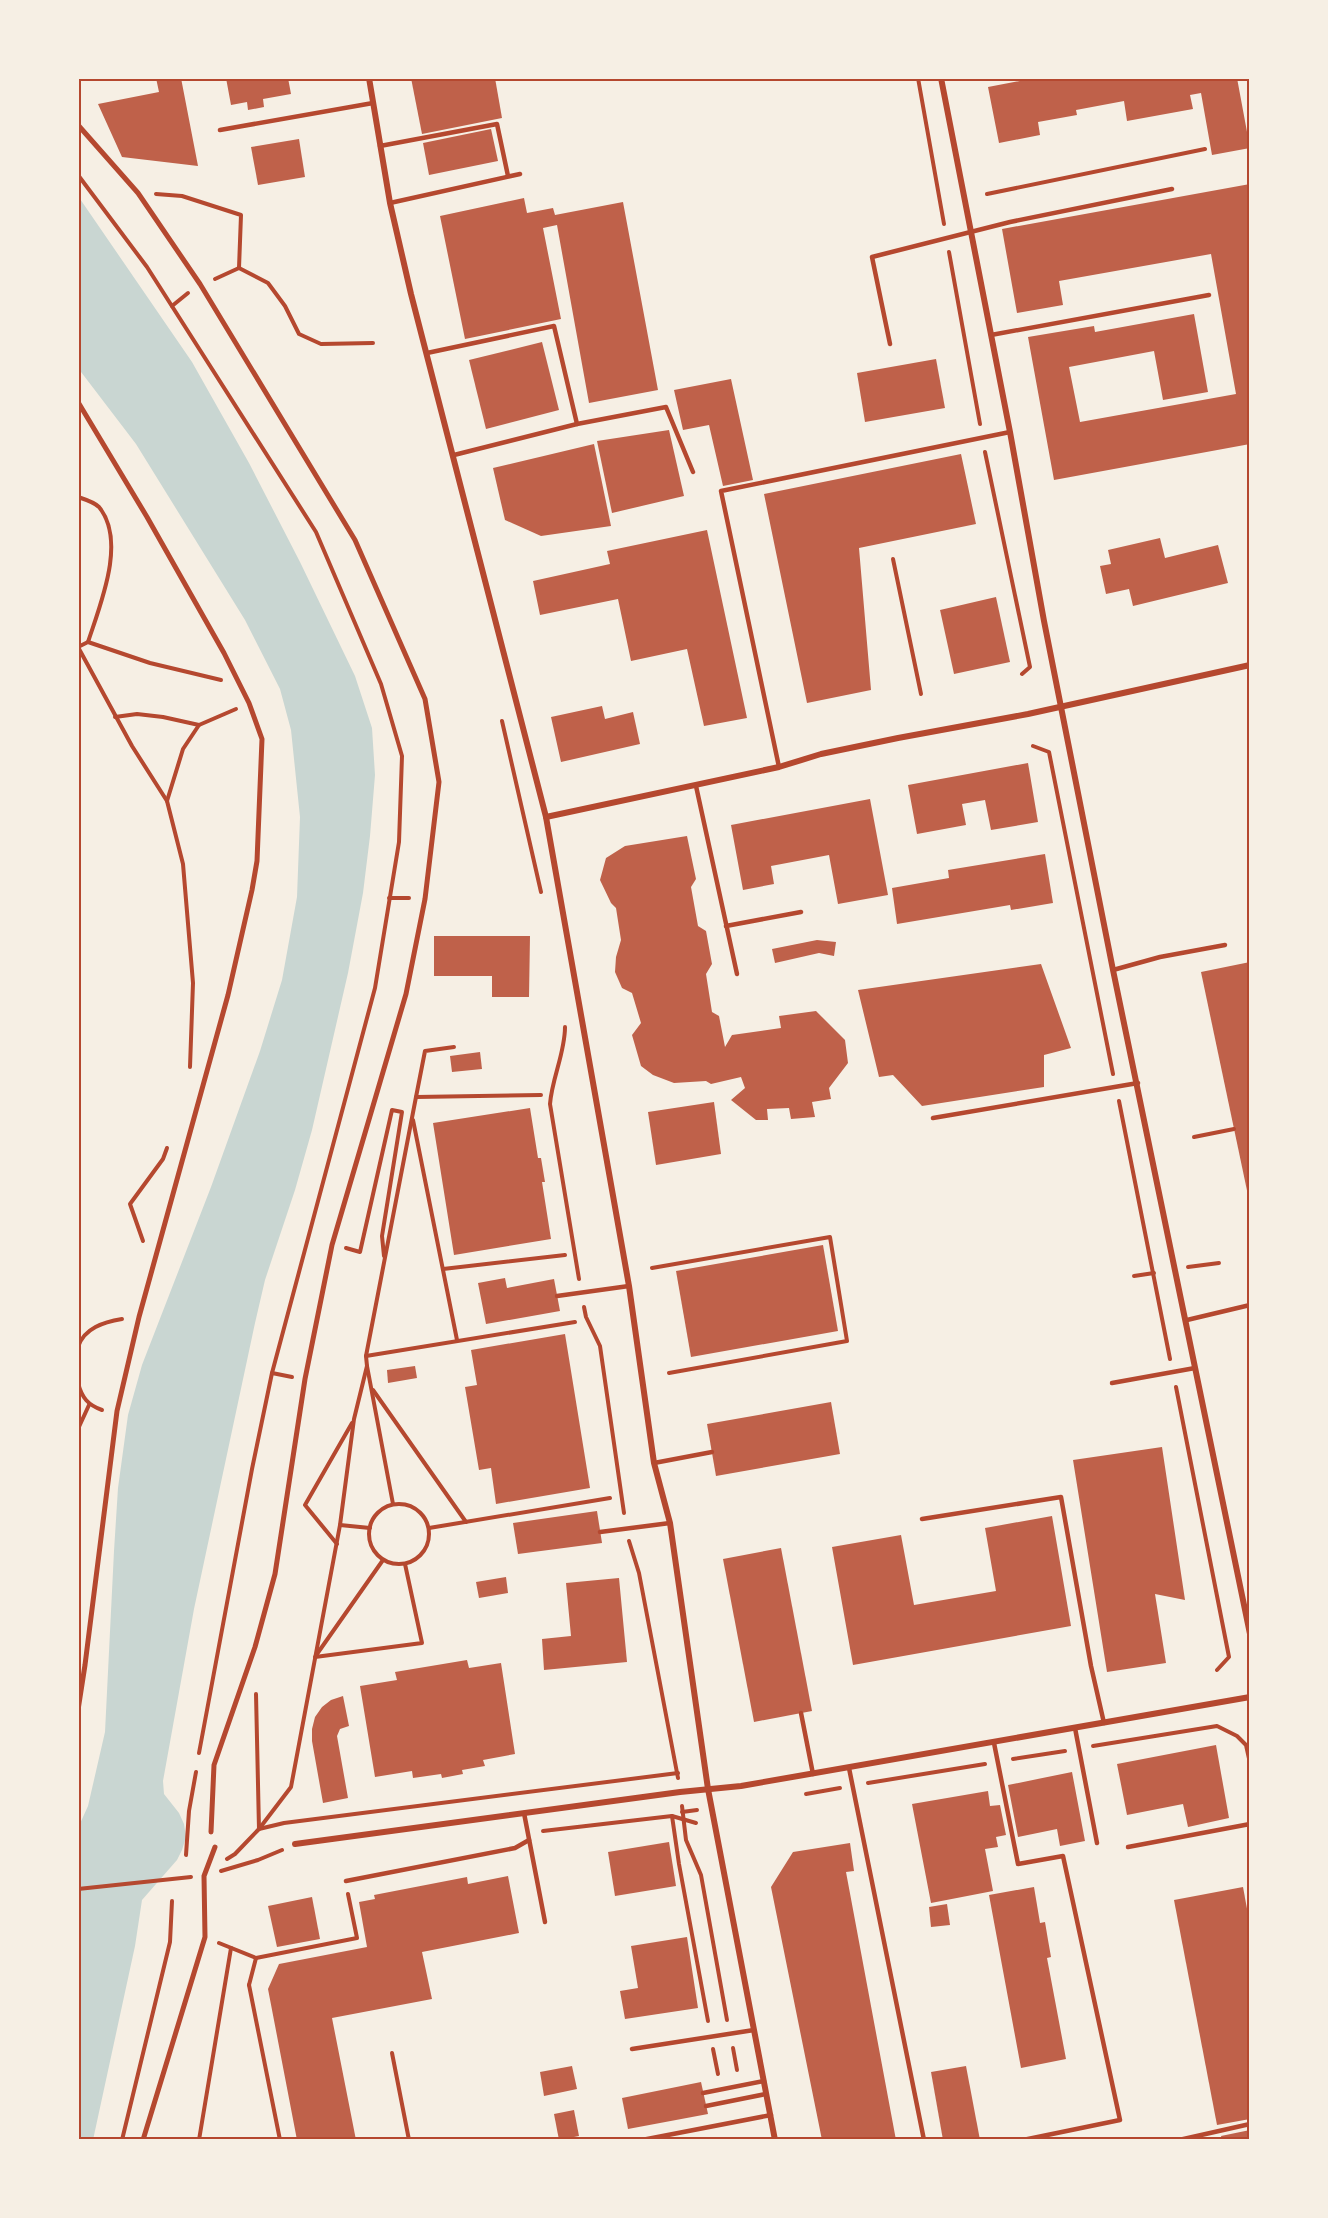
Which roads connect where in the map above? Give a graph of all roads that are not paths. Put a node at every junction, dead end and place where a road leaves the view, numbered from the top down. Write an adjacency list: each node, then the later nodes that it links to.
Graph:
1 (369, 78): 3 (street)
2 (941, 78): 11 (street)
3 (373, 103): 5 (lane); 6 (street)
4 (78, 125): 56 (street)
5 (220, 130)
6 (380, 146): 8 (lane); 10 (street)
7 (520, 174): 8 (lane)
8 (508, 176): 10 (lane)
9 (1172, 189): 11 (lane)
10 (390, 203): 15 (street)
11 (972, 232): 13 (street); 14 (lane)
12 (1209, 295): 13 (lane)
13 (991, 335): 18 (street)
14 (890, 344)
15 (427, 353): 17 (lane); 19 (street)
16 (78, 402): 46 (street)
17 (576, 424): 19 (lane); 20 (lane)
18 (1010, 432): 22 (street); 23 (lane)
19 (454, 455): 25 (street)
20 (693, 472)
21 (1250, 665): 22 (street)
22 (1061, 707): 23 (street); 29 (street)
23 (779, 767): 24 (street)
24 (696, 786): 25 (street); 27 (lane)
25 (546, 817): 33 (street)
26 (801, 912): 27 (lane)
27 (726, 926): 30 (lane)
28 (1225, 945): 29 (lane)
29 (1113, 970): 31 (street)
30 (737, 974)
31 (1138, 1083): 32 (lane); 36 (street)
32 (933, 1118)
33 (629, 1286): 34 (lane); 40 (street)
34 (557, 1296)
35 (1250, 1305): 36 (lane)
36 (1187, 1320): 37 (street)
37 (1196, 1368): 38 (lane); 44 (street)
38 (1112, 1383)
39 (712, 1452): 40 (lane)
40 (654, 1462): 42 (street)
41 (922, 1519): 48 (lane)
42 (670, 1523): 43 (lane); 53 (street)
43 (600, 1532)
44 (1250, 1634)
45 (1250, 1697): 48 (street)
46 (78, 1710)
47 (801, 1713): 52 (lane)
48 (1104, 1723): 49 (street)
49 (1076, 1728): 50 (street); 58 (lane)
50 (994, 1743): 51 (street); 76 (lane)
51 (849, 1768): 52 (street); 75 (lane)
52 (813, 1774): 53 (street)
53 (708, 1789): 54 (street); 64 (street)
54 (524, 1813): 57 (lane); 59 (street)
55 (1250, 1824): 61 (lane)
56 (211, 1832)
57 (529, 1840): 62 (lane); 63 (lane)
58 (1096, 1843)
59 (295, 1844)
60 (215, 1847): 72 (street)
61 (1128, 1847)
62 (346, 1881)
63 (545, 1922)
64 (754, 2030): 65 (lane); 66 (street)
65 (632, 2049)
66 (764, 2081): 67 (lane); 68 (street)
67 (703, 2092)
68 (766, 2094): 69 (lane); 70 (street)
69 (706, 2106)
70 (771, 2115): 73 (lane); 74 (street)
71 (1250, 2124): 77 (lane)
72 (143, 2140)
73 (642, 2140)
74 (775, 2140)
75 (924, 2140)
76 (1023, 2140)
77 (1179, 2140)

